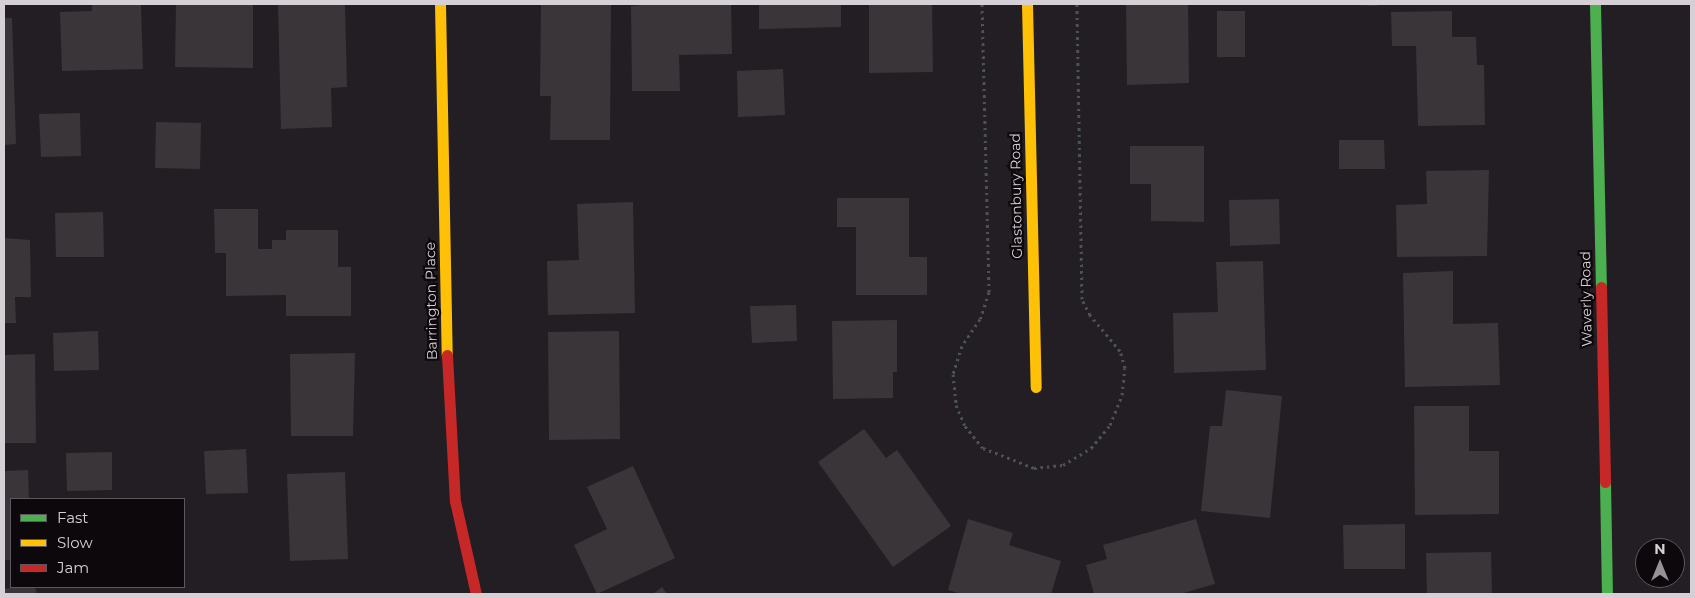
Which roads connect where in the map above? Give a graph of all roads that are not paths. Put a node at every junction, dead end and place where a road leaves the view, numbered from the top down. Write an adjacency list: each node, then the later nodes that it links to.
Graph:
1 (440, 4): 5 (street, Barrington Place)
2 (1027, 4): 4 (street, Glastonbury Road)
3 (1595, 4): 6 (street, Waverly Road)
4 (1036, 387)
5 (476, 594)
6 (1608, 594)

